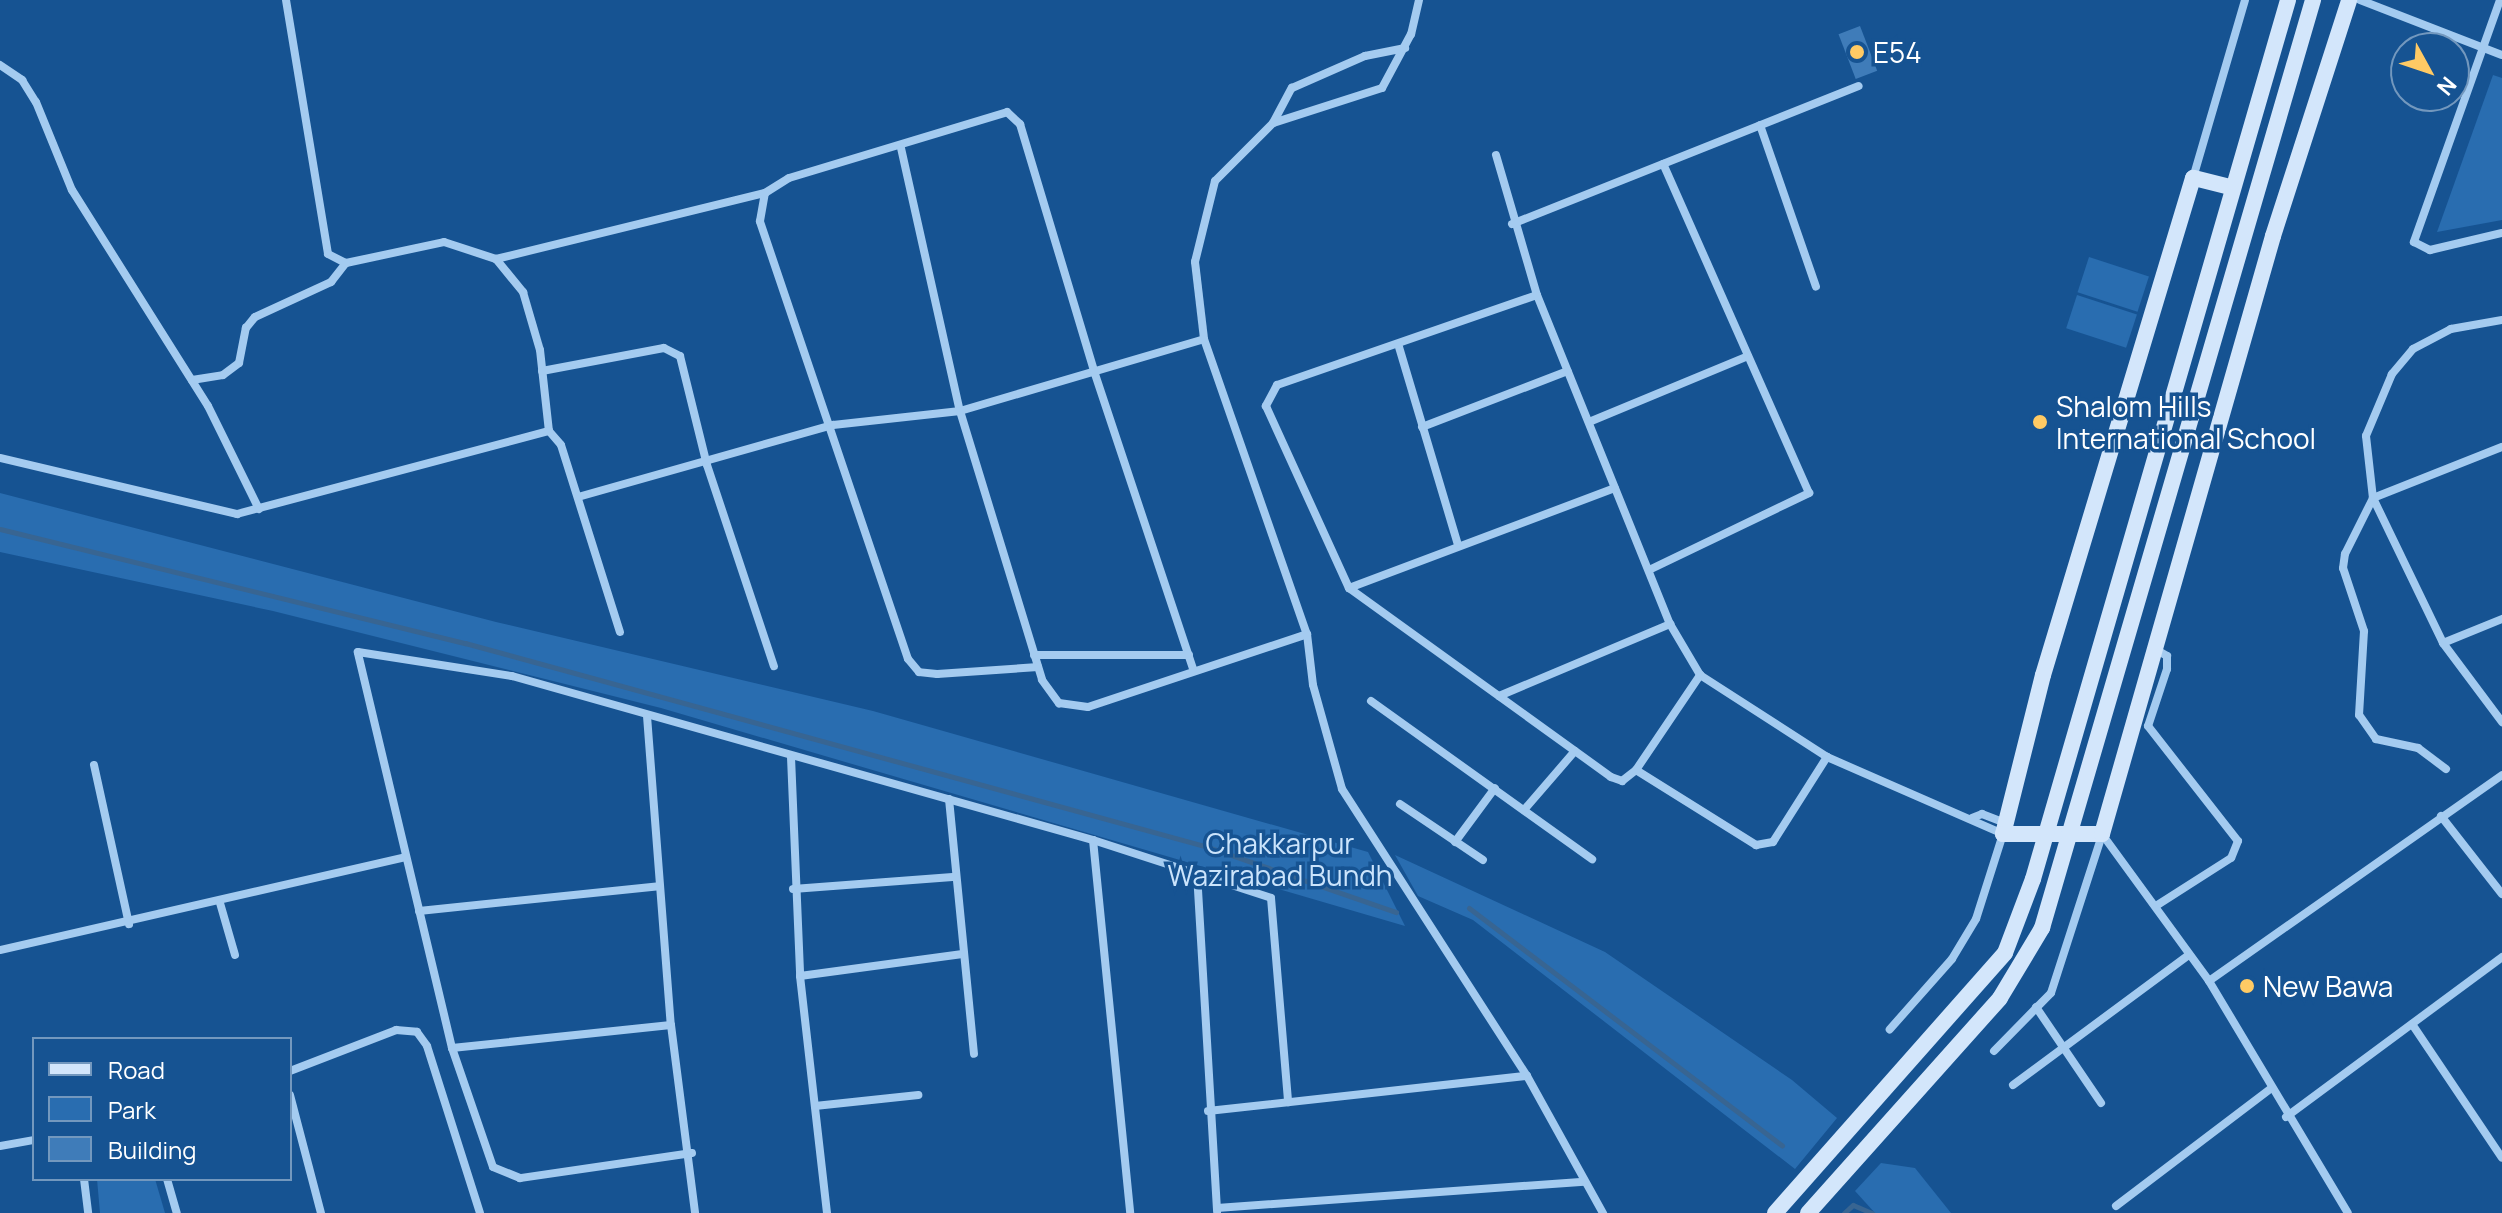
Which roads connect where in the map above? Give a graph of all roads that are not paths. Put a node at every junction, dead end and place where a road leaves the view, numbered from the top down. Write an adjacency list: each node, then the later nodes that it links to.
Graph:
1 (286, 0): 25 (street)
2 (1419, 0): 9 (street)
3 (2245, 0): 19 (street)
4 (2288, 0): 20 (main road)
5 (2313, 0): 80 (main road)
6 (2349, 0): 56 (main road)
7 (2360, 0): 10 (street)
8 (2500, 0): 10 (street)
9 (1405, 48): 14 (street); 14 (street)
10 (2484, 48): 11 (street); 23 (street)
11 (2502, 55)
12 (0, 65): 35 (street)
13 (1858, 86): 15 (street)
14 (1273, 123): 29 (street)
15 (1760, 125): 18 (street); 26 (street)
16 (901, 148): 21 (street); 34 (street); 36 (street)
17 (1496, 155): 22 (street)
18 (1663, 164): 22 (street); 31 (street)
19 (2193, 178): 20 (main road); 79 (main road)
20 (2230, 187): 81 (main road)
21 (765, 193): 24 (street); 38 (street)
22 (1512, 224): 27 (street)
23 (2502, 233)
24 (496, 259): 25 (street); 32 (street)
25 (346, 263): 35 (street)
26 (1816, 287)
27 (1537, 295): 30 (street); 33 (street)
28 (2502, 320): 46 (street)
29 (1204, 339): 34 (street); 54 (street)
30 (1399, 347): 39 (street); 50 (street)
31 (1748, 356): 37 (street); 49 (street)
32 (542, 371): 40 (street); 43 (street)
33 (1568, 371): 37 (street); 39 (street)
34 (1095, 374): 36 (street); 58 (street)
35 (192, 380): 47 (street)
36 (960, 411): 38 (street); 57 (street)
37 (1589, 422): 44 (street)
38 (833, 425): 43 (street); 60 (street)
39 (1422, 427): 48 (street)
40 (549, 431): 45 (street); 47 (street)
41 (2502, 447): 46 (street)
42 (0, 458): 47 (street)
43 (707, 465): 45 (street); 59 (street)
44 (1615, 488): 48 (street); 49 (street)
45 (578, 497): 53 (street)
46 (2373, 498): 55 (street); 71 (street)
47 (259, 509)
48 (1458, 545): 50 (street)
49 (1649, 570): 52 (street)
50 (1349, 588): 63 (street)
51 (2502, 619): 55 (street)
52 (1670, 624): 62 (street); 63 (street)
53 (620, 632)
54 (1307, 634): 61 (street); 113 (street)
55 (2443, 643): 66 (street)
56 (2155, 649): 82 (main road); 94 (street)
57 (1034, 655): 58 (street); 60 (street)
58 (1189, 655): 61 (street)
59 (774, 666)
60 (1038, 667): 61 (street)
61 (1193, 668)
62 (1700, 675): 69 (street); 72 (street)
63 (1499, 696): 67 (street)
64 (1371, 701): 74 (street)
65 (647, 716): 68 (street); 85 (street); 90 (street)
66 (2502, 722)
67 (1575, 751): 72 (street); 77 (street)
68 (791, 757): 75 (street); 91 (street)
69 (1827, 757): 72 (street); 79 (street)
70 (94, 765): 96 (street)
71 (2446, 769)
72 (1636, 770)
73 (2502, 775): 78 (street)
74 (1495, 788): 77 (street); 84 (street)
75 (949, 799): 83 (street); 89 (street)
76 (1400, 804): 84 (street)
77 (1524, 810): 86 (street)
78 (2441, 816): 92 (street); 103 (street)
79 (2004, 829): 81 (main road); 107 (street)
80 (2071, 830): 81 (main road); 82 (main road); 141 (main road)
81 (2045, 831): 140 (main road)
82 (2102, 834): 94 (street); 104 (street)
83 (1093, 840): 88 (street); 138 (street)
84 (1455, 842): 87 (street)
85 (405, 857): 93 (street); 95 (street)
86 (1592, 859)
87 (1483, 860)
88 (1197, 873): 117 (street); 121 (street)
89 (953, 877): 91 (street); 98 (street)
90 (659, 886): 95 (street); 106 (street)
91 (793, 889): 102 (street)
92 (2502, 894)
93 (220, 903): 96 (street); 99 (street)
94 (2156, 906): 100 (street)
95 (419, 911): 108 (street)
96 (129, 924): 97 (street)
97 (0, 950)
98 (963, 954): 102 (street); 111 (street)
99 (235, 955)
100 (2189, 955): 103 (street); 109 (street)
101 (2502, 957): 105 (street)
102 (800, 976): 120 (street)
103 (2209, 981): 115 (street)
104 (2036, 1007): 109 (street); 110 (street)
105 (2412, 1024): 122 (street); 126 (street)
106 (671, 1025): 108 (street); 125 (street)
107 (1890, 1029)
108 (452, 1048): 125 (street)
109 (2063, 1048): 114 (street); 119 (street)
110 (1994, 1051)
111 (974, 1054)
112 (292, 1070): 135 (street)
113 (1527, 1076): 117 (street); 129 (street)
114 (2013, 1085)
115 (2270, 1089): 122 (street); 130 (street)
116 (918, 1095): 120 (street)
117 (1288, 1102): 121 (street)
118 (292, 1103): 134 (street)
119 (2101, 1103)
120 (815, 1106): 137 (street)
121 (1208, 1111): 131 (street)
122 (2286, 1117): 142 (street)
123 (32, 1140): 124 (street)
124 (0, 1146)
125 (692, 1153): 136 (street)
126 (2502, 1158)
127 (84, 1181): 132 (street)
128 (168, 1181): 133 (street)
129 (1584, 1182): 131 (street); 139 (street)
130 (2116, 1206)
131 (1217, 1210)
132 (88, 1213)
133 (177, 1213)
134 (321, 1213)
135 (480, 1213)
136 (695, 1213)
137 (827, 1213)
138 (1130, 1213)
139 (1603, 1213)
140 (1775, 1213)
141 (1808, 1213)
142 (2348, 1213)

